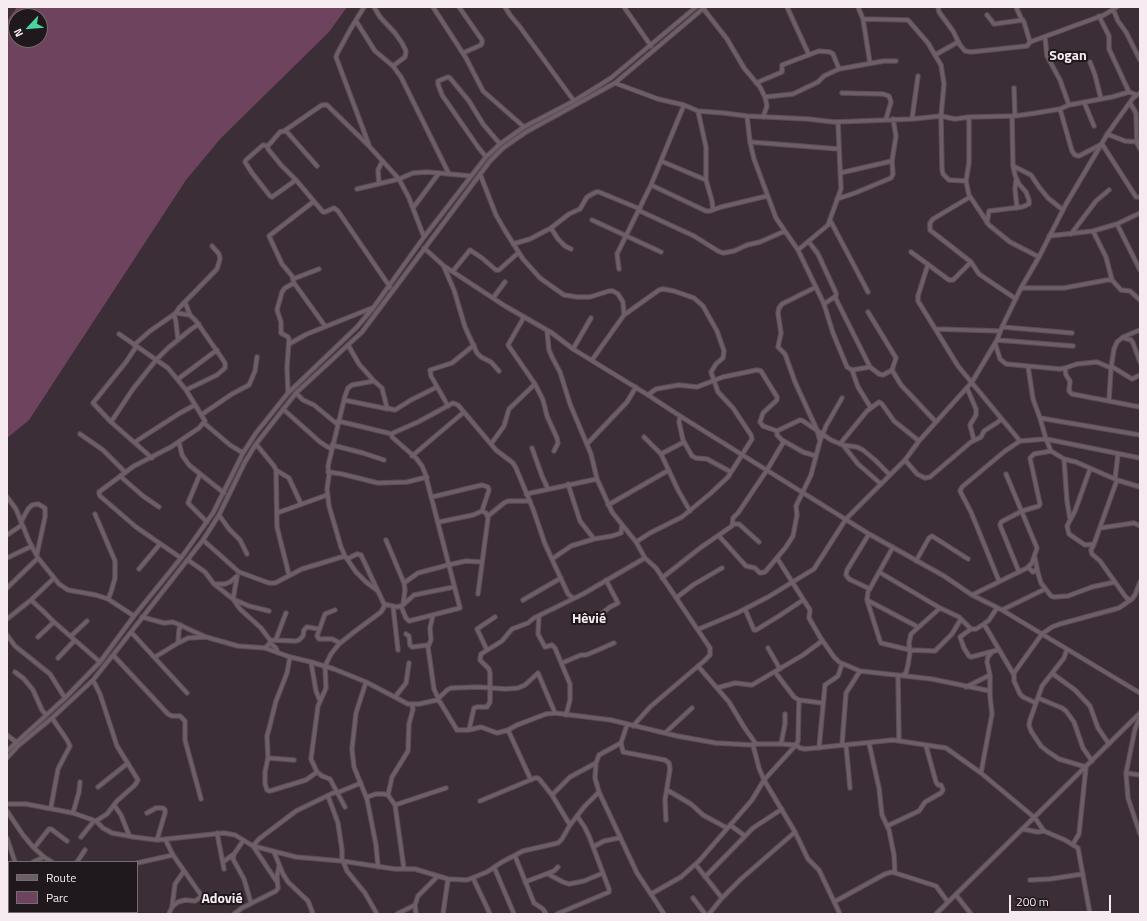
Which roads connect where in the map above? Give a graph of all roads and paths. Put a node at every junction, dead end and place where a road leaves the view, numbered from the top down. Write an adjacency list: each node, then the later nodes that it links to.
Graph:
1 (364, 7): 21 (street)
2 (374, 7): 33 (street)
3 (433, 7): 26 (street)
4 (466, 7): 15 (street)
5 (512, 7): 13 (street)
6 (624, 7): 25 (street)
7 (696, 7): 25 (street)
8 (787, 7): 27 (street)
9 (858, 7): 19 (street)
10 (938, 7): 23 (street)
11 (1016, 7): 20 (street)
12 (1117, 7): 16 (street)
13 (506, 8): 44 (street)
14 (703, 8): 36 (street); 37 (street)
15 (461, 9): 26 (street)
16 (1113, 9): 18 (street); 29 (street)
17 (987, 15): 20 (street)
18 (1099, 16): 22 (street); 39 (street)
19 (863, 19): 28 (street); 32 (street)
20 (1023, 20): 24 (street)
21 (356, 21): 33 (street); 69 (street)
22 (1045, 37): 24 (street); 48 (street)
23 (958, 42): 24 (street); 28 (street)
24 (1030, 42)
25 (651, 46): 44 (street)
26 (463, 53): 61 (street)
27 (809, 55): 34 (street); 37 (street)
28 (935, 55): 52 (street)
29 (1140, 60)
30 (896, 61): 32 (street)
31 (1090, 62): 43 (street)
32 (870, 63): 34 (street)
33 (393, 66): 80 (street)
34 (839, 69): 42 (street)
35 (918, 76): 58 (street)
36 (615, 83): 47 (street); 81 (street)
37 (756, 83): 42 (street)
38 (1014, 88): 53 (street)
39 (1129, 92): 41 (street); 43 (street)
40 (842, 93): 56 (street)
41 (1138, 94): 46 (street)
42 (765, 97): 54 (street)
43 (1101, 99): 45 (street)
44 (574, 101): 61 (street)
45 (1084, 102): 48 (street); 60 (street)
46 (1130, 103): 63 (street); 65 (street)
47 (684, 105): 50 (street); 73 (street)
48 (1069, 106): 49 (street)
49 (1060, 109): 53 (street); 67 (street)
50 (698, 111): 51 (street); 85 (street)
51 (748, 116): 54 (street); 64 (street)
52 (941, 116): 55 (street); 58 (street); 87 (street)
53 (1014, 116): 55 (street); 77 (street)
54 (763, 117): 59 (street)
55 (969, 117): 87 (street)
56 (886, 119): 57 (street); 59 (street)
57 (893, 119): 58 (street); 74 (street)
58 (912, 119)
59 (838, 122): 70 (street)
60 (1094, 126)
61 (524, 127): 66 (street)
62 (284, 131): 68 (street); 69 (street); 76 (street)
63 (1108, 134): 65 (street); 67 (street)
64 (750, 142): 70 (street); 92 (street)
65 (1139, 142): 71 (street)
66 (500, 144): 72 (street); 72 (street)
67 (1102, 144): 94 (street); 101 (street)
68 (268, 146): 84 (street); 84 (street)
69 (369, 146): 75 (street)
70 (839, 149): 79 (street)
71 (1140, 149)
72 (486, 157): 82 (street)
73 (661, 161): 85 (street); 89 (street)
74 (892, 161): 79 (street); 95 (street)
75 (382, 162): 83 (street); 88 (street)
76 (317, 166)
77 (1013, 166): 86 (street); 101 (street)
78 (439, 173): 80 (street); 83 (street); 97 (street)
79 (840, 173): 95 (street)
80 (449, 174): 82 (street)
81 (480, 174): 115 (street); 117 (street)
82 (471, 176): 113 (street)
83 (398, 179): 88 (street); 97 (street)
84 (296, 180): 96 (street)
85 (706, 180): 100 (street)
86 (1016, 180): 98 (street); 98 (street)
87 (966, 181): 93 (street)
88 (379, 184): 90 (street)
89 (651, 185): 99 (street); 100 (street)
90 (357, 189)
91 (1110, 190): 110 (street)
92 (767, 196): 100 (street); 108 (street)
93 (970, 197): 105 (street); 124 (street)
94 (1140, 197)
95 (837, 199): 104 (street)
96 (313, 202): 132 (street); 134 (street)
97 (413, 208): 113 (street)
98 (1017, 208): 105 (street)
99 (640, 210): 107 (street); 108 (street); 111 (street)
100 (713, 210)
101 (1063, 210): 112 (street)
102 (1140, 212): 106 (street)
103 (592, 220): 111 (street)
104 (830, 220): 114 (street); 137 (street)
105 (987, 223): 123 (street)
106 (1117, 224): 109 (street); 129 (street)
107 (551, 228): 115 (street); 118 (street)
108 (784, 231): 119 (street)
109 (1093, 231): 110 (street); 131 (street)
110 (1071, 234): 112 (street)
111 (626, 235): 120 (street); 128 (street)
112 (1049, 236): 123 (street)
113 (424, 237): 134 (street)
114 (808, 242): 119 (street); 138 (street)
115 (513, 244): 122 (street)
116 (212, 246): 142 (street)
117 (424, 248): 126 (street); 165 (street)
118 (571, 249)
119 (798, 250): 135 (street)
120 (661, 252)
121 (911, 252): 125 (street)
122 (518, 253): 130 (street); 148 (street)
123 (1039, 257): 136 (street)
124 (971, 262): 125 (street); 140 (street)
125 (928, 264): 154 (street)
126 (444, 266): 130 (street); 166 (street)
127 (319, 269): 132 (street)
128 (619, 269)
129 (1140, 270)
130 (453, 271): 139 (street)
131 (1112, 280): 136 (street); 141 (street)
132 (294, 281): 153 (street); 164 (street)
133 (505, 282): 139 (street)
134 (390, 287): 144 (street)
135 (816, 288): 143 (street); 213 (street)
136 (1021, 288): 140 (street)
137 (868, 292)
138 (835, 296): 143 (street); 175 (street)
139 (493, 298): 149 (street)
140 (1016, 299): 155 (street)
141 (1140, 300)
142 (185, 302): 146 (street); 147 (street)
143 (824, 304): 180 (street)
144 (373, 308): 153 (street); 192 (street)
145 (868, 312): 181 (street)
146 (175, 314): 147 (street); 162 (street); 167 (street)
147 (190, 315): 151 (street)
148 (624, 315): 173 (street); 185 (street)
149 (524, 317): 158 (street); 187 (street)
150 (591, 318): 169 (street)
151 (194, 319): 152 (street); 156 (street)
152 (199, 324): 156 (street); 170 (street)
153 (325, 326): 164 (street)
154 (936, 329): 155 (street); 186 (street)
155 (1001, 329): 159 (street); 163 (street)
156 (190, 330): 162 (street)
157 (1140, 330): 161 (street)
158 (547, 331): 169 (street); 231 (street)
159 (1072, 333)
160 (119, 334): 167 (street)
161 (1123, 338): 174 (street); 177 (street)
162 (178, 340): 172 (street)
163 (996, 341): 168 (street); 176 (street); 186 (street)
164 (289, 344): 192 (street)
165 (348, 345): 184 (street); 193 (street)
166 (474, 345): 179 (street); 188 (street)
167 (135, 346): 172 (street); 209 (street)
168 (1073, 346)
169 (573, 349): 173 (street)
170 (217, 350): 183 (street); 191 (street)
171 (257, 357): 205 (street)
172 (156, 360): 183 (street); 209 (street)
173 (592, 360): 189 (street)
174 (1140, 362)
175 (870, 366): 180 (street); 181 (street)
176 (1028, 366): 178 (street); 207 (street)
177 (1111, 367): 178 (street); 182 (street); 197 (street)
178 (1065, 368): 197 (street)
179 (499, 370)
180 (852, 370): 201 (street)
181 (892, 370): 212 (street)
182 (1140, 375)
183 (178, 379): 191 (street)
184 (374, 381): 196 (street); 203 (street)
185 (713, 382): 194 (street); 214 (street); 241 (street)
186 (972, 382): 190 (street); 208 (street)
187 (535, 384): 230 (street); 237 (street)
188 (438, 387): 199 (street); 203 (street)
189 (636, 387): 194 (street); 231 (street)
190 (966, 388): 212 (street); 221 (street)
191 (186, 390): 198 (street)
192 (288, 393): 238 (street)
193 (296, 393): 202 (street); 211 (street)
194 (648, 395): 206 (street)
195 (842, 398): 217 (street)
196 (344, 400): 203 (street); 211 (street)
197 (1109, 401): 200 (street)
198 (195, 405): 205 (street); 226 (street)
199 (448, 406): 204 (street); 216 (street)
200 (1140, 406)
201 (871, 408): 224 (street); 233 (street)
202 (283, 409): 229 (street); 235 (street)
203 (389, 410)
204 (464, 412): 230 (street); 242 (street)
205 (202, 415): 210 (street)
206 (680, 416): 228 (street); 241 (street)
207 (1040, 418): 218 (street); 222 (street)
208 (1001, 419): 221 (street); 225 (street)
209 (111, 422): 226 (street)
210 (204, 422): 227 (street); 238 (street)
211 (338, 422): 216 (street); 232 (street)
212 (936, 422): 224 (street)
213 (817, 430): 214 (street); 217 (street); 223 (street)
214 (777, 431): 220 (street)
215 (80, 434): 253 (street)
216 (392, 434): 242 (street)
217 (824, 434): 223 (street); 233 (street)
218 (1140, 435)
219 (644, 437): 239 (street)
220 (782, 440): 243 (street); 252 (street)
221 (974, 440): 248 (street)
222 (1046, 440): 225 (street); 236 (street); 240 (street)
223 (820, 441): 243 (street)
224 (919, 441): 248 (street)
225 (1020, 441): 332 (street)
226 (135, 442): 244 (street)
227 (179, 442): 244 (street); 256 (street)
228 (684, 442): 239 (street); 255 (street)
229 (256, 444): 250 (street); 282 (street)
230 (491, 444): 270 (street)
231 (587, 444): 261 (street)
232 (332, 445): 235 (street); 247 (street)
233 (842, 445): 258 (street); 264 (street)
234 (532, 448): 266 (street)
235 (331, 449): 254 (street)
236 (1051, 450): 246 (street); 279 (street)
237 (554, 451)
238 (243, 453): 268 (street)
239 (661, 454): 251 (street)
240 (1118, 454): 245 (street); 262 (street)
241 (742, 455): 252 (street); 255 (street)
242 (412, 456): 260 (street)
243 (816, 456): 267 (street)
244 (152, 458): 253 (street)
245 (1140, 458)
246 (1064, 459): 249 (street); 285 (street)
247 (384, 460)
248 (905, 460): 258 (street)
249 (1090, 469): 262 (street); 285 (street)
250 (276, 470): 274 (street); 280 (street)
251 (669, 470): 275 (street); 278 (street)
252 (766, 470): 267 (street); 289 (street)
253 (125, 472): 259 (street)
254 (328, 472): 260 (street); 269 (street)
255 (731, 472): 278 (street)
256 (200, 474): 268 (street); 286 (street)
257 (1006, 474): 279 (street)
258 (890, 475): 264 (street)
259 (120, 476): 276 (street); 301 (street)
260 (427, 477): 272 (street)
261 (597, 479): 263 (street); 275 (street)
262 (1116, 479): 265 (street); 292 (street)
263 (568, 484): 266 (street); 296 (street)
264 (882, 484): 284 (street)
265 (1140, 486)
266 (548, 488): 270 (street)
267 (802, 492): 284 (street); 312 (street)
268 (224, 493): 286 (street)
269 (327, 494): 274 (street); 307 (street)
270 (526, 494): 273 (street)
271 (7, 497): 288 (street)
272 (432, 497): 277 (street); 287 (street)
273 (530, 501): 283 (street); 313 (street)
274 (300, 504): 280 (street)
275 (608, 505): 290 (street)
276 (159, 507)
277 (482, 511): 283 (street); 287 (street)
278 (690, 511): 299 (street)
279 (1022, 511): 308 (street); 325 (street)
280 (277, 513): 326 (street)
281 (95, 514): 349 (street)
282 (219, 516): 297 (street); 305 (street)
283 (488, 516): 317 (street)
284 (846, 519): 293 (street); 333 (street)
285 (1070, 520): 302 (street)
286 (207, 522): 310 (street)
287 (439, 522): 318 (street)
288 (22, 524): 294 (street); 303 (street); 306 (street)
289 (733, 524): 295 (street); 300 (street)
290 (622, 525): 296 (street); 299 (street)
291 (1140, 526): 292 (street)
292 (1100, 528): 302 (street)
293 (869, 534): 304 (street); 340 (street)
294 (7, 535)
295 (719, 536): 312 (street); 330 (street)
296 (594, 539): 313 (street)
297 (203, 540): 315 (street); 323 (street)
298 (386, 540): 336 (street)
299 (636, 542): 311 (street)
300 (759, 542)
301 (160, 544): 310 (street); 321 (street)
302 (1094, 544): 334 (street)
303 (32, 546): 306 (street); 309 (street)
304 (893, 548): 316 (street); 324 (street)
305 (247, 554)
306 (38, 556): 328 (street); 339 (street)
307 (346, 557): 326 (street); 342 (street); 342 (street)
308 (1034, 557): 319 (street); 322 (street)
309 (7, 558)
310 (181, 558): 369 (street)
311 (645, 558): 330 (street); 331 (street)
312 (776, 558): 333 (street)
313 (552, 559): 329 (street)
314 (968, 559): 316 (street)
315 (188, 560): 337 (street); 371 (street)
316 (916, 561): 344 (street)
317 (482, 562): 318 (street); 343 (street)
318 (448, 565): 336 (street); 338 (street)
319 (1028, 567): 322 (street); 325 (street)
320 (722, 568): 348 (street)
321 (139, 569)
322 (1037, 569): 341 (street)
323 (240, 572): 326 (street); 327 (street)
324 (879, 572): 340 (street); 361 (street)
325 (1019, 572): 332 (street)
326 (289, 575)
327 (237, 577): 337 (street); 350 (street)
328 (54, 578): 349 (street); 352 (street)
329 (561, 578): 347 (street); 353 (street)
330 (662, 578): 348 (street)
331 (606, 580): 347 (street); 373 (street)
332 (999, 581): 344 (street)
333 (792, 582): 354 (street); 363 (street)
334 (1115, 582): 341 (street); 351 (street)
335 (1140, 582): 345 (street)
336 (404, 583): 359 (street)
337 (214, 584): 350 (street)
338 (454, 587): 359 (street); 368 (street)
339 (7, 588)
340 (870, 589): 355 (street)
341 (1045, 589): 365 (street)
342 (378, 591): 357 (street)
343 (478, 594)
344 (972, 595): 362 (street)
345 (1135, 595): 346 (street); 351 (street)
346 (1140, 596)
347 (573, 598): 370 (street)
348 (676, 598): 382 (street)
349 (108, 599): 369 (street)
350 (233, 599): 356 (street); 360 (street)
351 (1132, 599): 386 (street)
352 (31, 600): 374 (street); 377 (street)
353 (523, 600)
354 (804, 600): 363 (street); 394 (street)
355 (867, 600): 380 (street); 404 (street)
356 (242, 603): 360 (street); 366 (street)
357 (384, 604): 358 (street); 397 (street)
358 (393, 606): 359 (street); 402 (street)
359 (402, 606): 368 (street)
360 (239, 607): 393 (street)
361 (940, 608): 375 (street); 380 (street)
362 (997, 608): 365 (street); 378 (street)
363 (745, 609): 382 (street)
364 (335, 610): 381 (street)
365 (1002, 610): 386 (street)
366 (269, 611)
367 (286, 613): 391 (street)
368 (433, 615): 398 (street)
369 (134, 616): 412 (street)
370 (539, 616): 403 (street); 415 (street)
371 (142, 617): 379 (street); 384 (street)
372 (495, 617): 403 (street)
373 (596, 618)
374 (7, 619)
375 (961, 619): 383 (street); 404 (street)
376 (87, 621): 388 (street)
377 (54, 622): 388 (street); 389 (street)
378 (984, 624): 383 (street); 405 (street)
379 (181, 625): 390 (street); 395 (street)
380 (918, 627): 404 (street)
381 (319, 629): 391 (street); 397 (street)
382 (699, 629): 418 (street)
383 (971, 629): 406 (street)
384 (130, 632): 408 (street); 409 (street)
385 (406, 634): 398 (street)
386 (1042, 634): 401 (street); 425 (street)
387 (7, 635): 437 (street)
388 (71, 636): 392 (street)
389 (38, 637)
390 (206, 637): 395 (street); 399 (street)
391 (276, 639): 393 (street)
392 (75, 640): 410 (street); 412 (street)
393 (270, 641): 399 (street); 407 (street)
394 (822, 641): 416 (street); 419 (street)
395 (178, 643): 409 (street)
396 (614, 643): 415 (street)
397 (339, 644): 417 (street)
398 (428, 645): 439 (street)
399 (265, 648): 407 (street)
400 (768, 648): 419 (street)
401 (1067, 649): 423 (street); 435 (street)
402 (398, 650)
403 (487, 650): 430 (street)
404 (910, 650): 424 (street)
405 (998, 650): 406 (street); 425 (street)
406 (992, 652): 427 (street)
407 (278, 653): 411 (street)
408 (113, 655): 428 (street); 498 (street)
409 (155, 657): 434 (street)
410 (58, 658)
411 (290, 658): 413 (street); 474 (street)
412 (100, 662): 437 (street)
413 (311, 662): 417 (street); 441 (street)
414 (410, 664): 436 (street)
415 (562, 664): 448 (street)
416 (842, 664): 420 (street); 442 (street)
417 (325, 666): 429 (street); 441 (street)
418 (698, 666): 432 (street); 454 (street)
419 (780, 669): 422 (street)
420 (860, 671): 426 (street); 469 (street)
421 (15, 672): 450 (street)
422 (775, 672): 432 (street); 440 (street)
423 (1053, 674): 438 (street); 466 (street)
424 (903, 675): 426 (street); 431 (street)
425 (1014, 675): 443 (street)
426 (898, 676): 461 (street)
427 (990, 676): 431 (street); 433 (street)
428 (93, 680): 452 (street); 477 (street)
429 (366, 682): 436 (street); 487 (street)
430 (489, 687): 439 (street); 446 (street); 456 (street)
431 (966, 687): 433 (street)
432 (717, 688): 467 (street)
433 (990, 691): 482 (street)
434 (187, 693)
435 (1140, 693)
436 (395, 697): 444 (street)
437 (66, 698): 450 (street)
438 (1038, 698): 443 (street); 476 (street)
439 (437, 699): 444 (street); 456 (street)
440 (799, 700): 442 (street); 468 (street)
441 (320, 701): 480 (street)
442 (822, 703): 471 (street)
443 (1036, 704): 479 (street)
444 (412, 705): 494 (street)
445 (692, 708): 459 (street)
446 (555, 713): 448 (street); 457 (street)
447 (1140, 713): 466 (street)
448 (566, 714): 453 (street)
449 (785, 714): 465 (street)
450 (46, 715): 462 (street)
451 (1140, 716): 455 (street)
452 (52, 718): 473 (street); 503 (street)
453 (627, 725): 454 (street); 463 (street)
454 (633, 726): 459 (street)
455 (1135, 729): 458 (street); 481 (street)
456 (469, 730): 457 (street)
457 (508, 730): 484 (street)
458 (1140, 730)
459 (665, 733): 467 (street)
460 (7, 735): 462 (street)
461 (899, 740): 464 (street); 470 (street)
462 (16, 742): 472 (street)
463 (621, 743): 478 (street); 491 (street)
464 (870, 743): 469 (street); 514 (street)
465 (781, 744): 467 (street); 468 (street)
466 (1109, 744): 476 (street)
467 (755, 745): 485 (street)
468 (796, 745): 471 (street); 485 (street)
469 (844, 745): 471 (street); 490 (street)
470 (926, 746): 482 (street); 514 (street)
471 (819, 748)
472 (7, 751)
473 (7, 758)
474 (268, 758): 475 (street); 480 (street)
475 (294, 760)
476 (1092, 761): 479 (street)
477 (128, 763): 488 (street); 501 (street)
478 (596, 763): 493 (street); 495 (street)
479 (1086, 767): 510 (street); 530 (street)
480 (317, 772): 492 (street)
481 (1126, 772): 483 (street); 520 (street)
482 (981, 773): 510 (street)
483 (1140, 774)
484 (531, 780): 495 (street); 499 (street)
485 (764, 780): 505 (street); 515 (street)
486 (80, 782): 507 (street)
487 (361, 783): 492 (street); 497 (street)
488 (98, 787)
489 (446, 788): 502 (street)
490 (850, 788)
491 (666, 790): 511 (street); 515 (street)
492 (337, 792): 496 (street); 504 (street)
493 (599, 792): 509 (street); 525 (street)
494 (388, 795): 497 (street); 502 (street)
495 (552, 795): 513 (street)
496 (328, 796): 531 (street); 544 (street)
497 (366, 797): 549 (street)
498 (201, 799)
499 (480, 801)
500 (7, 804): 503 (street)
501 (114, 805): 512 (street); 521 (street)
502 (395, 805): 553 (street)
503 (51, 807): 507 (street)
504 (345, 807)
505 (782, 809): 518 (street); 522 (street)
506 (7, 811): 533 (street)
507 (73, 813): 512 (street)
508 (147, 813): 527 (street)
509 (577, 816): 513 (street); 532 (street)
510 (1035, 818): 516 (street); 517 (street)
511 (666, 820)
512 (95, 821): 521 (street); 523 (street)
513 (570, 825): 538 (street)
514 (887, 826): 556 (street)
515 (728, 827): 522 (street); 547 (street)
516 (1022, 829): 517 (street); 567 (street)
517 (1044, 831): 530 (street)
518 (795, 832): 569 (street); 570 (street)
519 (216, 833): 526 (street); 529 (street); 545 (street)
520 (1140, 834)
521 (128, 836): 527 (street)
522 (745, 836): 560 (street)
523 (81, 837)
524 (7, 838): 540 (street)
525 (619, 838): 532 (street); 566 (street)
526 (165, 839): 527 (street); 537 (street)
527 (156, 840)
528 (67, 841): 533 (street)
529 (244, 841): 531 (street); 536 (street)
530 (1073, 844): 558 (street)
531 (253, 846): 535 (street); 564 (street)
532 (593, 847): 555 (street)
533 (34, 848): 539 (street)
534 (85, 850): 543 (street)
535 (274, 852): 544 (street); 548 (street)
536 (234, 854): 545 (street); 572 (street)
537 (174, 855): 546 (street); 554 (street)
538 (515, 856): 550 (street); 565 (street)
539 (44, 857): 541 (street); 542 (street)
540 (15, 861)
541 (35, 861)
542 (50, 861)
543 (78, 861)
544 (343, 861): 549 (street); 578 (street)
545 (223, 862): 552 (street)
546 (138, 863)
547 (696, 865): 560 (street); 566 (street)
548 (279, 866): 564 (street); 577 (street)
549 (378, 867): 553 (street)
550 (494, 867): 561 (street); 583 (street)
551 (558, 867): 557 (street)
552 (224, 869)
553 (404, 869): 559 (street)
554 (184, 871): 574 (street); 574 (street)
555 (602, 873): 557 (street); 585 (street)
556 (895, 873): 570 (street); 571 (street)
557 (548, 874): 565 (street)
558 (1083, 874): 563 (street); 592 (street)
559 (438, 876): 562 (street); 573 (street)
560 (705, 876): 569 (street)
561 (473, 878): 562 (street); 582 (street)
562 (448, 879): 581 (street)
563 (1030, 880)
564 (277, 882): 572 (street)
565 (525, 882): 584 (street)
566 (651, 894): 586 (street)
567 (956, 895): 571 (street); 591 (street)
568 (693, 898): 587 (street)
569 (722, 898): 588 (street)
570 (834, 902): 589 (street)
571 (948, 902): 590 (street)
572 (251, 903): 576 (street)
573 (415, 905): 579 (street); 580 (street)
574 (172, 907): 575 (street)
575 (169, 914)
576 (234, 914)
577 (313, 914)
578 (377, 914)
579 (397, 914)
580 (416, 914)
581 (443, 914)
582 (490, 914)
583 (514, 914)
584 (546, 914)
585 (557, 914)
586 (664, 914)
587 (705, 914)
588 (709, 914)
589 (840, 914)
590 (936, 914)
591 (971, 914)
592 (1090, 914)

